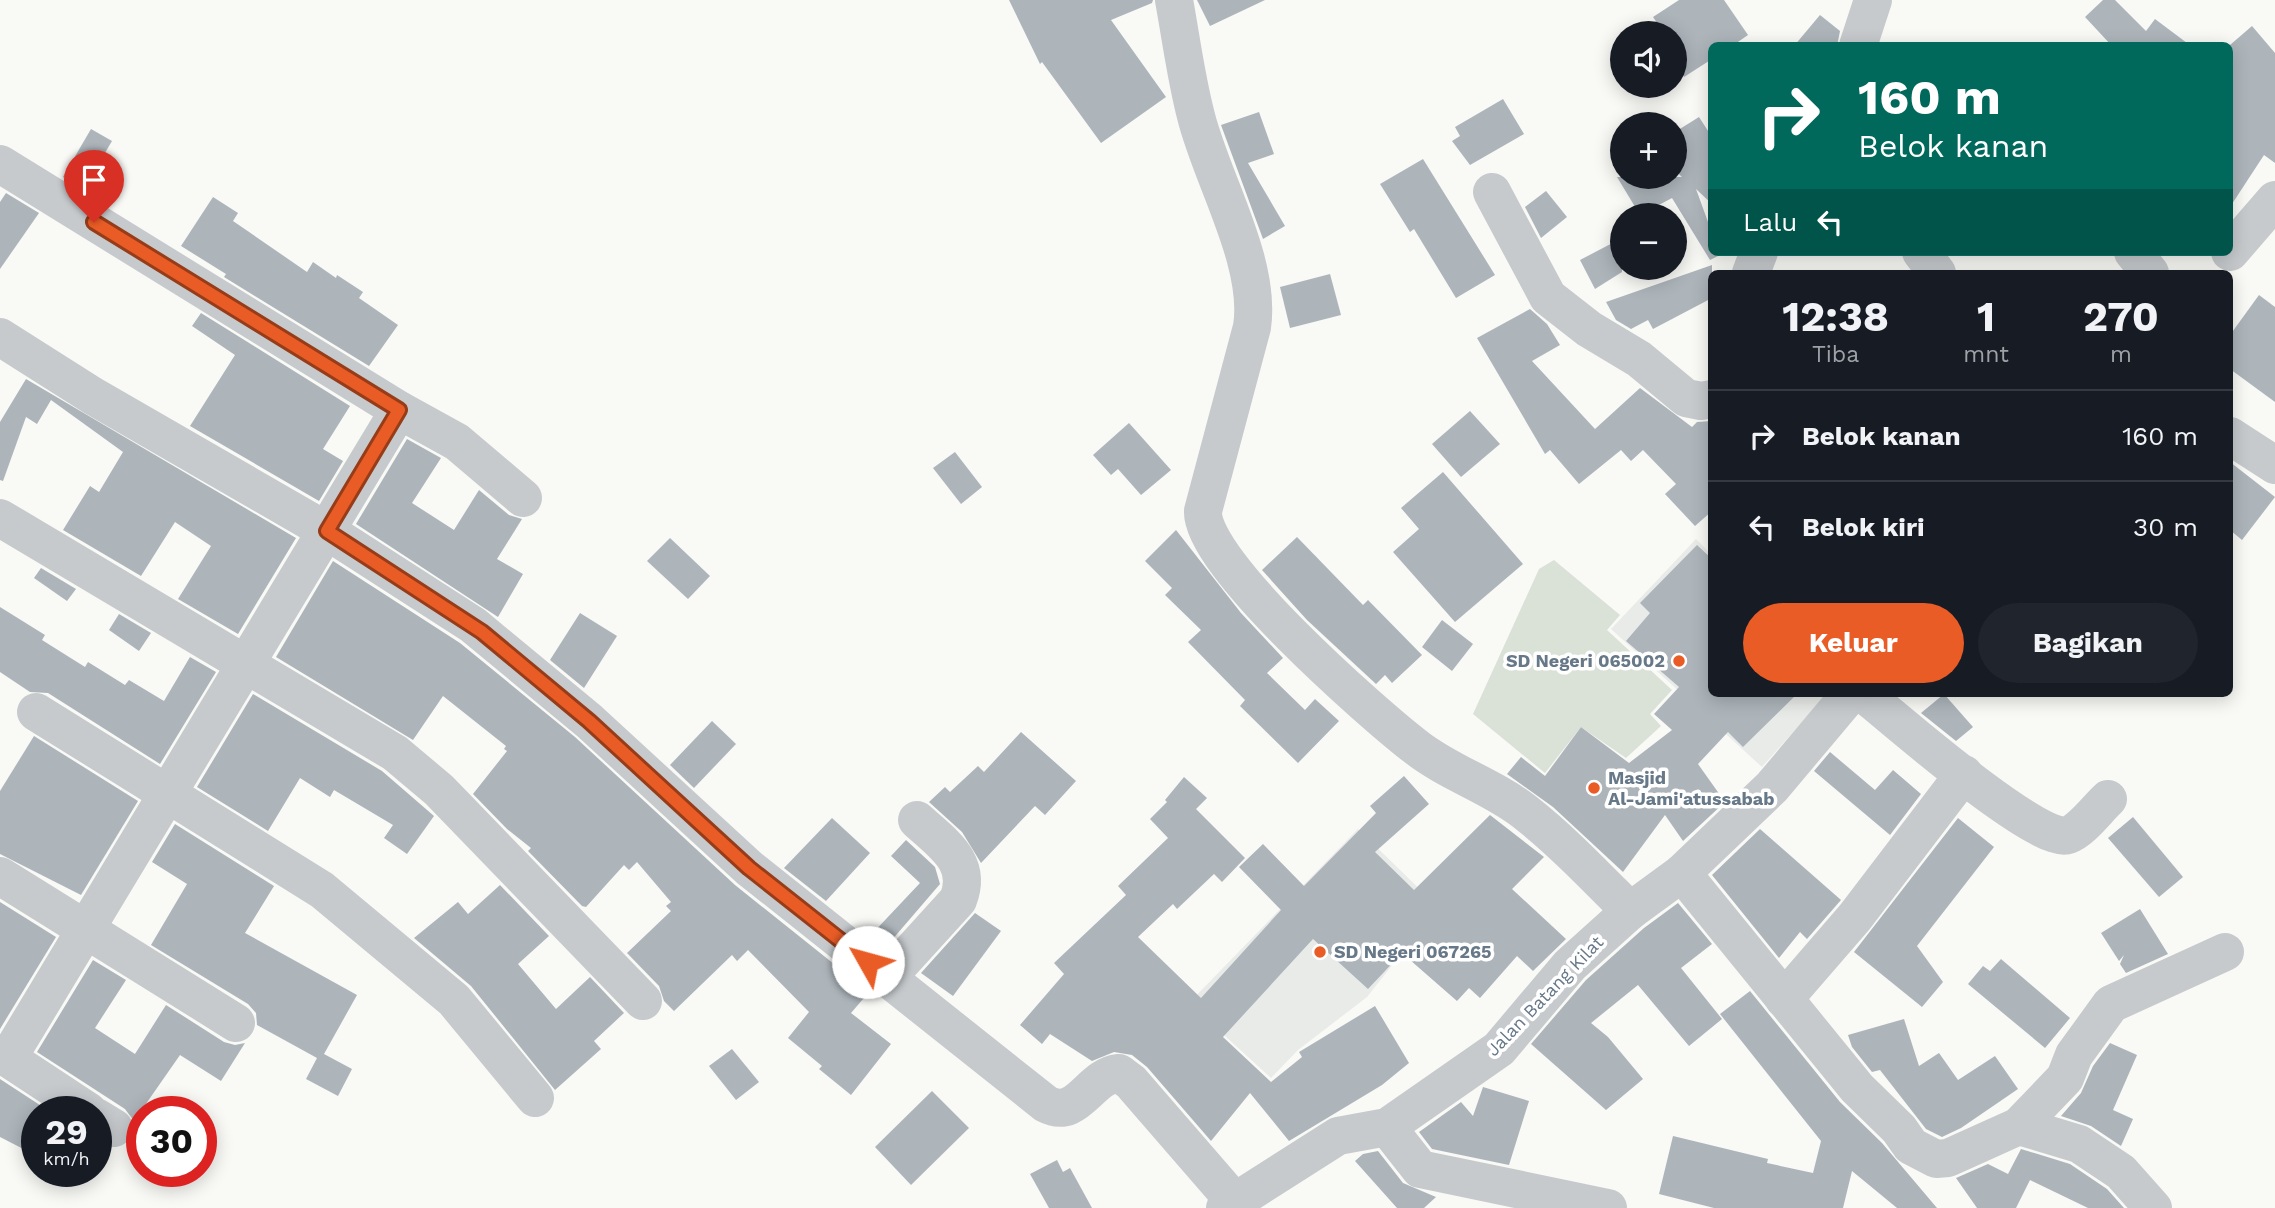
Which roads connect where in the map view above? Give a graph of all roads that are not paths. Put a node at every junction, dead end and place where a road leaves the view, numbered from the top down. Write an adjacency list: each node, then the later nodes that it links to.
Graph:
1 (1174, 0): 32 (street)
2 (1874, 0): 3 (street)
3 (1859, 42)
4 (0, 164): 16 (street)
5 (1492, 192): 15 (street)
6 (2275, 200): 7 (street)
7 (2233, 247)
8 (1924, 256): 11 (street)
9 (2136, 256): 12 (street)
10 (2226, 256): 13 (street)
11 (1935, 270)
12 (2148, 270)
13 (2214, 270)
14 (0, 337): 21 (street)
15 (1708, 400)
16 (399, 410): 19 (street); 21 (street)
17 (2233, 438): 18 (street)
18 (2275, 465)
19 (523, 498)
20 (0, 518): 22 (street)
21 (327, 531): 22 (street); 35 (street)
22 (246, 666): 27 (street); 37 (street)
23 (1848, 697): 30 (street, Jalan Batang Kilat)
24 (1868, 697): 26 (street)
25 (36, 712): 27 (street)
26 (1964, 775): 28 (street); 36 (street)
27 (168, 794): 33 (street); 41 (street)
28 (2108, 799)
29 (917, 820): 35 (street)
30 (1682, 873): 32 (street, Jalan Batang Kilat); 36 (street)
31 (0, 876): 33 (street)
32 (1630, 911): 43 (street, Jalan Batang Kilat)
33 (86, 930): 38 (street); 39 (street)
34 (2224, 952): 42 (street)
35 (888, 977): 44 (street)
36 (1784, 999): 42 (street)
37 (643, 1001)
38 (236, 1023)
39 (4, 1056): 40 (street)
40 (64, 1096)
41 (536, 1098)
42 (2019, 1126): 46 (street)
43 (1388, 1127): 44 (street, Jalan Batang Kilat); 45 (street)
44 (1230, 1205)
45 (1608, 1208)
46 (2153, 1208)

